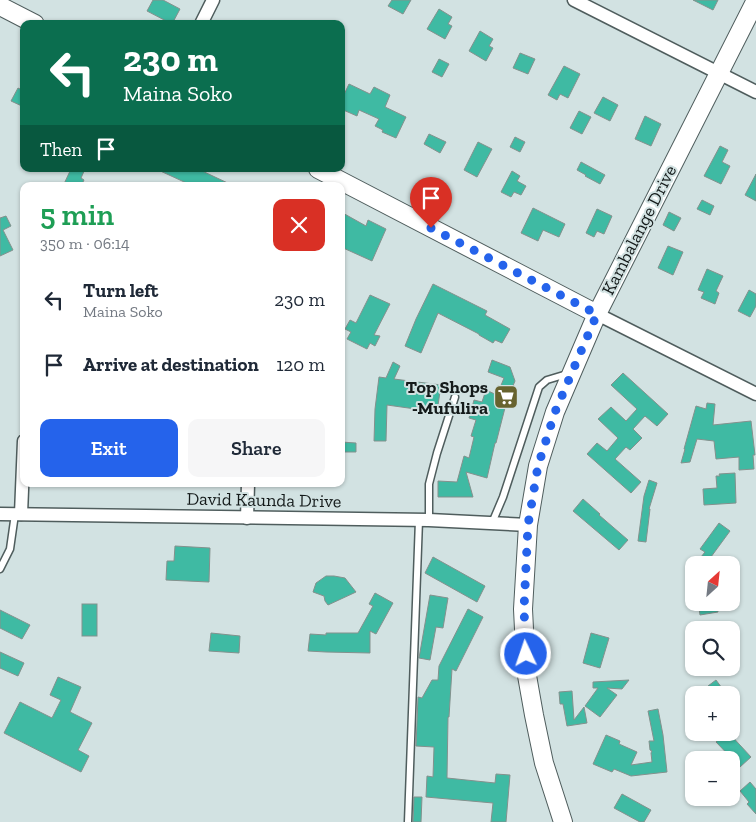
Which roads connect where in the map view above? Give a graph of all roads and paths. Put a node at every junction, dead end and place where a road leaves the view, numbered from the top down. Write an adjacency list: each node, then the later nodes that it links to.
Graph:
1 (213, 0): 6 (street)
2 (574, 0): 7 (street)
3 (756, 0): 7 (street, Kambalange Drive)
4 (0, 6): 5 (street)
5 (26, 20)
6 (203, 20)
7 (719, 72): 8 (street); 12 (street, Kambalange Drive)
8 (756, 92)
9 (322, 172): 10 (street)
10 (334, 182)
11 (345, 188): 12 (street)
12 (597, 314): 13 (street, Kambalange Drive); 14 (street)
13 (571, 372): 22 (lane); 23 (street, Kambalange Drive)
14 (756, 394)
15 (455, 396): 21 (lane)
16 (20, 487): 19 (street)
17 (248, 487): 20 (street)
18 (0, 514): 19 (street, David Kaunda Drive)
19 (18, 514): 20 (street, David Kaunda Drive); 24 (lane)
20 (247, 518): 21 (street, David Kaunda Drive)
21 (424, 520): 22 (street, David Kaunda Drive); 25 (lane)
22 (492, 523): 23 (street, David Kaunda Drive)
23 (528, 525): 26 (street, Kambalange Drive)
24 (0, 569)
25 (408, 822)
26 (563, 822)

